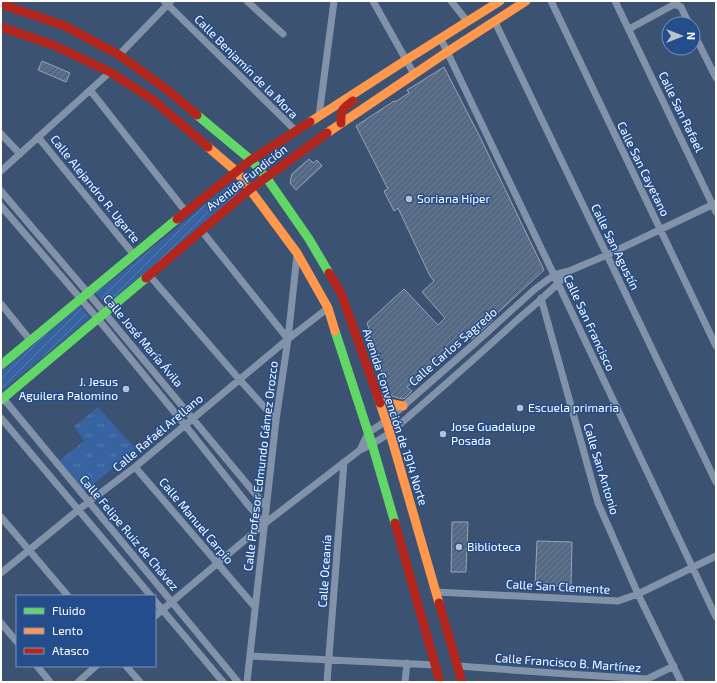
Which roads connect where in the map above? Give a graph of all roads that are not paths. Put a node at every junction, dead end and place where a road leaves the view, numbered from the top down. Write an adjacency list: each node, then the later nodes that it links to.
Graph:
1 (247, 1): 16 (street)
2 (373, 1): 21 (street)
3 (451, 1): 12 (street)
4 (500, 1): 12 (main road, Avenida Fundición)
5 (526, 1): 13 (main road, Avenida Fundición)
6 (551, 1): 44 (street, Calle San Cayetano)
7 (615, 1): 15 (street, Calle San Rafael)
8 (168, 2): 20 (street); 29 (street, Calle Benjamín de la Mora)
9 (332, 2): 27 (street)
10 (1, 4): 20 (main road, Avenida Convención de 1914 Norte)
11 (685, 16): 15 (street)
12 (467, 21): 17 (main road, Avenida Fundición)
13 (495, 22): 19 (main road, Avenida Fundición); 47 (street, Calle San Agustín)
14 (1, 27): 22 (main road)
15 (628, 29): 39 (street, Calle San Rafael)
16 (283, 34)
17 (441, 39): 19 (street, Calle San Francisco); 21 (main road, Avenida Fundición)
18 (701, 48): 24 (street)
19 (447, 52): 23 (main road, Avenida Fundición); 49 (street, Calle San Francisco)
20 (120, 55): 33 (main road, Avenida Convención de 1914 Norte)
21 (406, 60): 23 (street); 25 (main road, Avenida Fundición)
22 (110, 72): 26 (street); 35 (main road)
23 (414, 74): 28 (main road, Avenida Fundición)
24 (716, 78)
25 (367, 85): 27 (main road, Avenida Fundición); 28 (main road)
26 (90, 90): 31 (street); 41 (street)
27 (319, 116): 29 (main road, Avenida Fundición)
28 (341, 123): 36 (main road, Avenida Fundición)
29 (296, 131): 33 (main road, Avenida Fundición)
30 (1, 134): 32 (street)
31 (38, 137): 32 (street); 46 (street, Calle Alejandro R. Ugarte)
32 (20, 154): 34 (street)
33 (251, 160): 35 (main road, Avenida Fundición); 36 (main road, Avenida Convención de 1914 Norte)
34 (1, 170)
35 (237, 172): 37 (main road); 41 (main road, Avenida Fundición)
36 (266, 177): 37 (main road, Avenida Fundición); 65 (main road, Avenida Convención de 1914 Norte)
37 (250, 188): 43 (main road, Avenida Fundición); 45 (main road)
38 (1, 191): 52 (street, Calle José María Ávila)
39 (714, 204): 42 (street, Calle San Rafael); 44 (street, Calle Carlos Sagredo)
40 (1, 206): 54 (street, Calle José María Ávila)
41 (186, 212): 46 (main road, Avenida Fundición)
42 (716, 212)
43 (200, 230): 50 (main road, Avenida Fundición); 59 (street)
44 (660, 230): 47 (street, Calle Carlos Sagredo); 62 (street, Calle San Cayetano)
45 (297, 253): 56 (main road); 59 (street, Calle Profesor Edmundo Gámez Orozco)
46 (134, 255): 52 (main road, Avenida Fundición)
47 (607, 255): 48 (street, Calle Carlos Sagredo); 79 (street, Calle San Agustín)
48 (569, 271): 49 (street, Calle Carlos Sagredo); 51 (street, Calle Carlos Sagredo)
49 (554, 274): 51 (street, Calle San Francisco); 58 (street, Calle Carlos Sagredo)
50 (150, 275): 57 (main road, Avenida Fundición); 64 (street)
51 (558, 284): 53 (street, Calle Carlos Sagredo); 88 (street, Calle San Francisco)
52 (88, 293): 54 (main road, Avenida Fundición); 57 (street, Calle José María Ávila)
53 (541, 298): 61 (street, Calle Carlos Sagredo); 91 (street, Calle San Antonio)
54 (80, 299): 57 (street, Calle José María Ávila); 60 (main road, Avenida Fundición)
55 (1, 304): 60 (street)
56 (328, 308): 59 (street, Calle Rafaél Arellano); 73 (main road)
57 (101, 316): 66 (main road, Avenida Fundición); 69 (street, Calle José María Ávila); 72 (street, Calle José María Ávila)
58 (483, 336): 61 (street); 67 (street, Calle Carlos Sagredo)
59 (288, 339): 64 (street, Calle Rafaél Arellano); 70 (street, Calle Profesor Edmundo Gámez Orozco)
60 (30, 340): 63 (main road, Avenida Fundición)
61 (490, 345): 74 (street, Calle Carlos Sagredo)
62 (716, 346)
63 (1, 364)
64 (239, 379): 69 (street, Calle Rafaél Arellano); 70 (street)
65 (378, 398): 67 (main road); 71 (main road, Avenida Convención de 1914 Norte)
66 (2, 399): 80 (street, Calle Felipe Ruiz de Chávez)
67 (403, 406): 71 (street, Calle Carlos Sagredo)
68 (1, 418): 82 (street, Calle Felipe Ruiz de Chávez)
69 (192, 419): 72 (street, Calle Rafaél Arellano); 81 (street, Calle José María Ávila)
70 (276, 420): 81 (street, Calle Profesor Edmundo Gámez Orozco)
71 (386, 421): 73 (street, Calle Carlos Sagredo); 74 (main road, Avenida Convención de 1914 Norte)
72 (185, 425): 78 (street, Calle Rafaél Arellano); 84 (street, Calle José María Ávila)
73 (368, 433): 75 (main road); 76 (street, Calle Carlos Sagredo)
74 (390, 433): 75 (street, Calle Carlos Sagredo); 90 (main road, Avenida Convención de 1914 Norte)
75 (372, 444): 76 (street, Calle Carlos Sagredo); 105 (main road)
76 (360, 450): 77 (street, Calle Carlos Sagredo)
77 (344, 462): 84 (street, Calle Carlos Sagredo); 103 (street, Calle Oceanía)
78 (135, 467): 80 (street, Calle Rafaél Arellano); 87 (street, Calle Manuel Carpio)
79 (716, 482)
80 (89, 502): 82 (street, Calle Rafaél Arellano); 95 (street, Calle Felipe Ruiz de Chávez)
81 (266, 507): 84 (street, Calle Profesor Edmundo Gámez Orozco)
82 (78, 510): 85 (street, Calle Rafaél Arellano); 93 (street, Calle Felipe Ruiz de Chávez)
83 (1, 517): 85 (street)
84 (264, 524): 87 (street, Calle Carlos Sagredo); 96 (street, Calle Profesor Edmundo Gámez Orozco)
85 (29, 550): 89 (street, Calle Rafaél Arellano); 92 (street)
86 (716, 556): 88 (street, Calle San Clemente)
87 (218, 563): 95 (street, Calle Carlos Sagredo); 96 (street, Calle Manuel Carpio)
88 (693, 568): 91 (street, Calle San Clemente); 99 (street, Calle San Francisco)
89 (1, 573)
90 (436, 592): 91 (street, Calle San Clemente); 106 (main road, Avenida Convención de 1914 Norte)
91 (638, 594): 107 (street, Calle San Antonio)
92 (67, 595)
93 (150, 595)
94 (156, 602): 97 (street, Calle Felipe Ruiz de Chávez)
95 (172, 602): 97 (street, Calle Carlos Sagredo); 116 (street, Calle Felipe Ruiz de Chávez)
96 (255, 607): 102 (street, Calle Profesor Edmundo Gámez Orozco)
97 (162, 610): 98 (street, Calle Carlos Sagredo); 115 (street, Calle Felipe Ruiz de Chávez)
98 (156, 615)
99 (716, 617)
100 (1, 623): 101 (street)
101 (16, 641)
102 (250, 656): 103 (street); 117 (street, Calle Profesor Edmundo Gámez Orozco)
103 (329, 660): 104 (street); 118 (street, Calle Oceanía)
104 (407, 664): 105 (street); 119 (street)
105 (435, 665): 120 (main road)
106 (458, 666): 111 (street, Calle Francisco B. Martínez); 121 (main road, Avenida Convención de 1914 Norte)
107 (674, 666): 111 (street, Calle Francisco B. Martínez); 122 (street, Calle San Antonio)
108 (38, 667): 112 (street)
109 (95, 667): 113 (street)
110 (127, 667): 114 (street)
111 (567, 678)
112 (50, 682)
113 (78, 682)
114 (140, 682)
115 (223, 682)
116 (238, 682)
117 (247, 682)
118 (327, 682)
119 (405, 682)
120 (440, 682)
121 (462, 682)
122 (681, 682)

